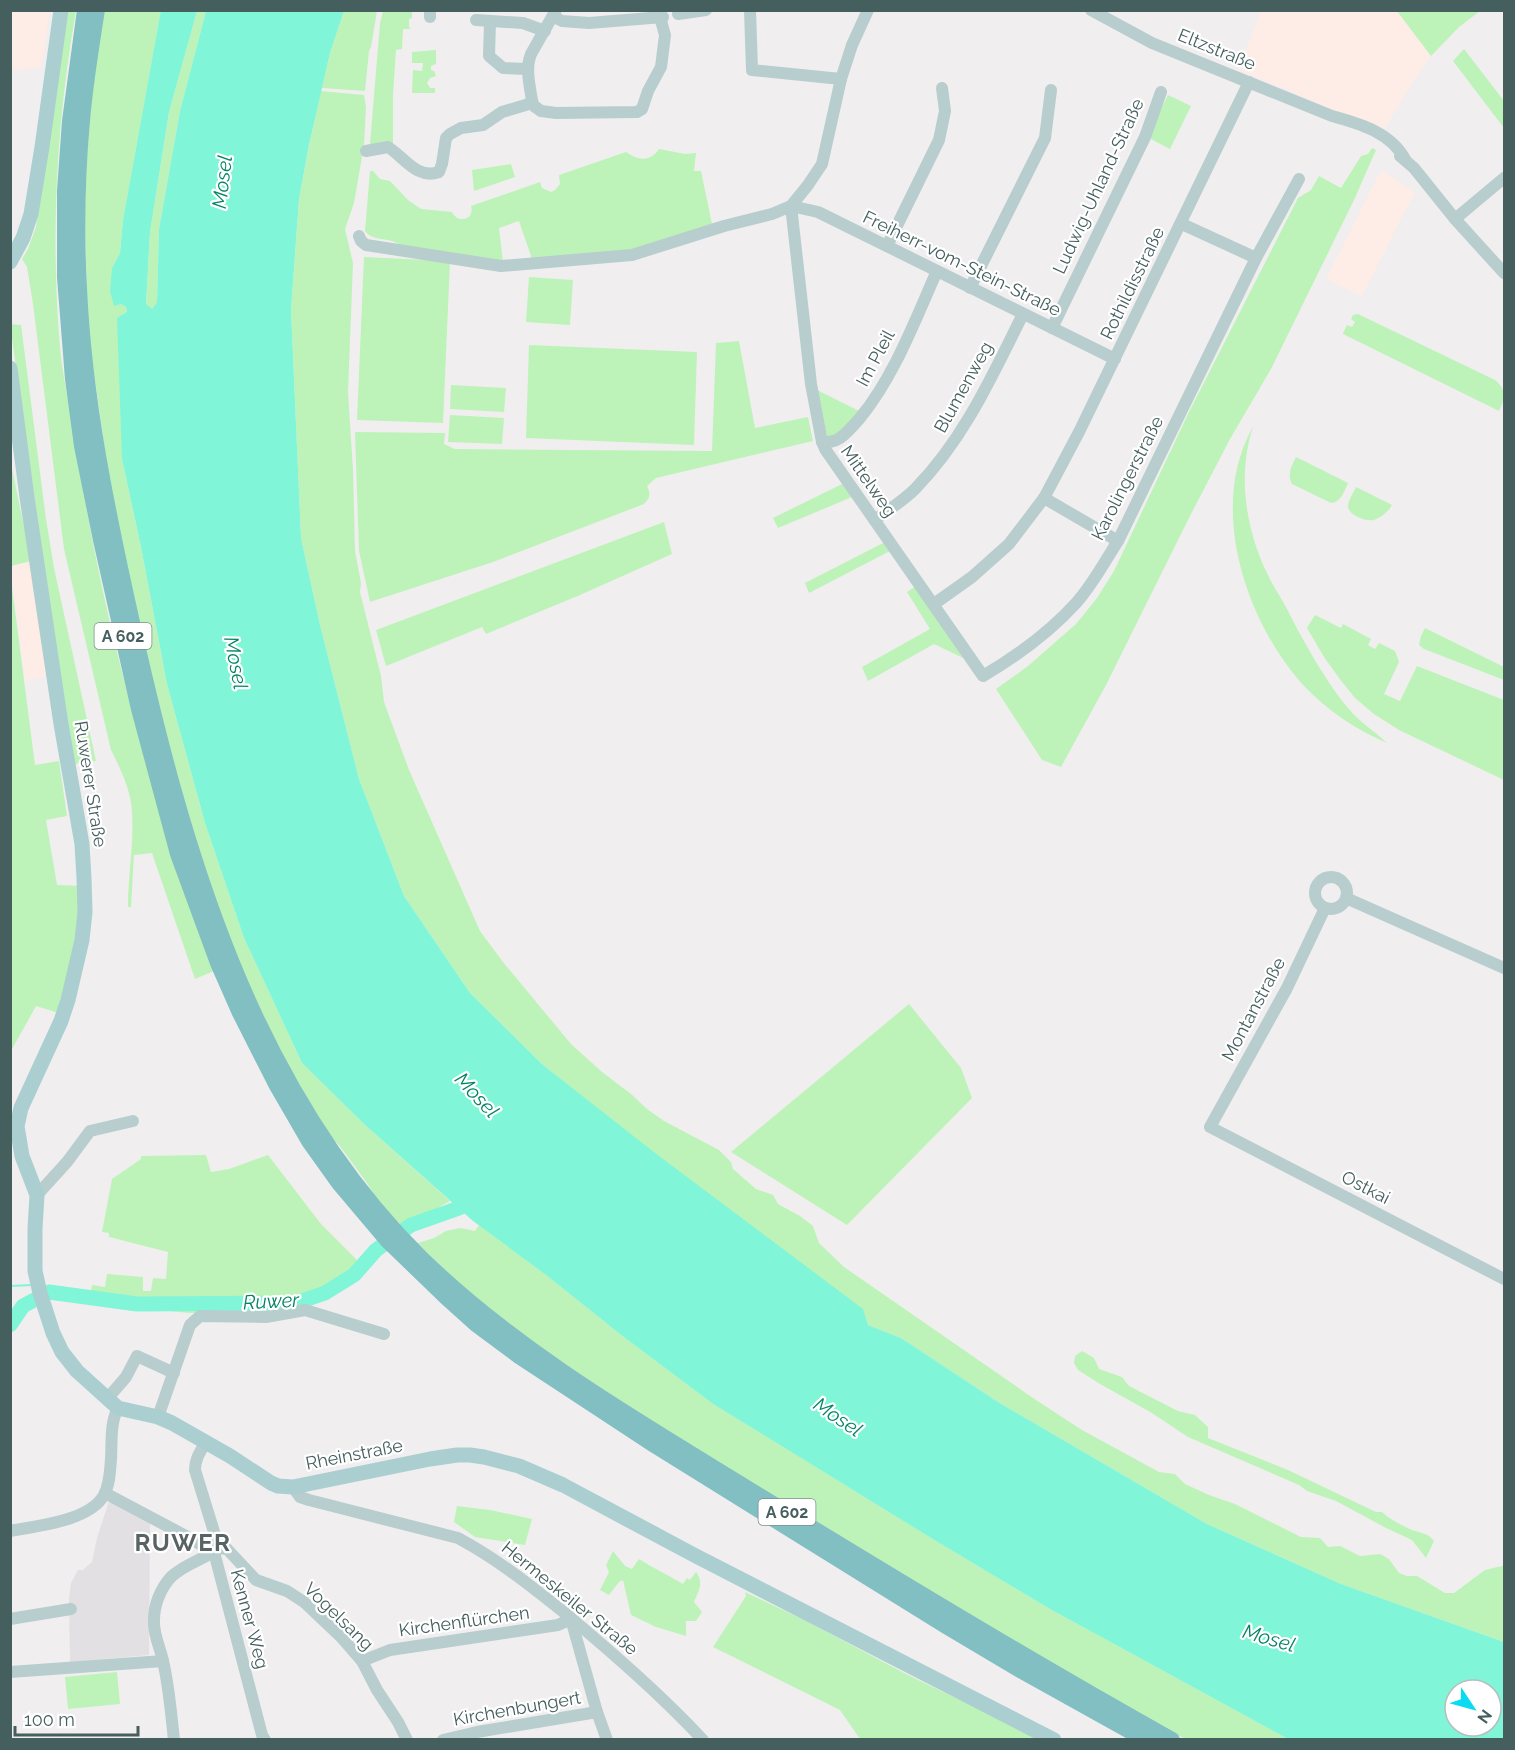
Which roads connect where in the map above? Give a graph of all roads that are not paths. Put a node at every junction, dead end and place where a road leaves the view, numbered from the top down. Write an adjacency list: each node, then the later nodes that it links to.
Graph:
1 (61, 10): 31 (main road)
2 (85, 10): 52 (highway, A 602)
3 (97, 10): 52 (highway, A 602)
4 (706, 10): 9 (street)
5 (750, 10): 16 (street)
6 (868, 10): 16 (street)
7 (1090, 10): 11 (street, Eltzstraße)
8 (555, 14): 10 (street); 14 (street)
9 (678, 14)
10 (661, 15): 21 (street)
11 (1107, 15): 17 (street, Eltzstraße)
12 (476, 20): 13 (street)
13 (490, 22): 14 (street); 15 (street)
14 (545, 31): 15 (street)
15 (528, 69): 21 (street)
16 (841, 79): 25 (street)
17 (1250, 82): 26 (street, Eltzstraße); 27 (street, Rothildisstraße)
18 (942, 88): 29 (street)
19 (1051, 90): 34 (street)
20 (1161, 92): 36 (street, Ludwig-Uhland-Straße)
21 (532, 101): 22 (street)
22 (366, 151)
23 (1504, 178): 26 (street)
24 (1299, 179): 30 (street, Karolingerstraße)
25 (791, 206): 28 (street); 29 (street, Freiherr-vom-Stein-Straße); 39 (street, Mittelweg)
26 (1455, 219): 33 (street, Eltzstraße)
27 (1182, 224): 30 (street); 37 (street, Rothildisstraße)
28 (358, 236)
29 (887, 246): 32 (street, Freiherr-vom-Stein-Straße)
30 (1256, 258): 42 (street, Karolingerstraße)
31 (10, 262)
32 (937, 271): 34 (street, Freiherr-vom-Stein-Straße); 39 (street, Im Pleil)
33 (1504, 273)
34 (970, 288): 35 (street, Freiherr-vom-Stein-Straße)
35 (1023, 314): 36 (street, Freiherr-vom-Stein-Straße); 41 (street, Blumenweg)
36 (1052, 328): 37 (street, Freiherr-vom-Stein-Straße)
37 (1115, 359): 40 (street, Rothildisstraße)
38 (10, 368): 50 (main road, Ruwerer Straße)
39 (822, 442): 41 (street, Mittelweg)
40 (1044, 498): 42 (street); 43 (street, Rothildisstraße)
41 (874, 520): 43 (street, Mittelweg)
42 (1118, 541): 44 (street, Karolingerstraße)
43 (933, 604): 44 (street, Mittelweg)
44 (983, 676)
45 (1346, 898): 46 (street); 46 (street); 47 (street)
46 (1325, 908): 49 (street, Montanstraße)
47 (1504, 968)
48 (133, 1121): 51 (street)
49 (1210, 1127): 54 (street, Ostkai)
50 (16, 1157): 51 (main road, Ruwerer Straße)
51 (37, 1195): 55 (main road, Ruwerer Straße)
52 (370, 1212): 53 (highway, A 602)
53 (415, 1260): 79 (highway, A 602); 80 (highway, A 602)
54 (1504, 1279)
55 (53, 1333): 58 (main road, Rheinstraße)
56 (384, 1334): 57 (street)
57 (174, 1373): 58 (street); 59 (street)
58 (113, 1404): 59 (main road, Rheinstraße); 62 (street)
59 (158, 1418): 60 (main road, Rheinstraße)
60 (206, 1443): 61 (main road, Rheinstraße); 64 (street, Kenner Weg)
61 (293, 1486): 67 (street, Hermeskeiler Straße); 78 (main road, Rheinstraße)
62 (105, 1493): 63 (street); 64 (street, Vogelsang)
63 (10, 1531)
64 (216, 1550): 68 (street); 69 (street, Vogelsang); 74 (street, Kenner Weg)
65 (71, 1609): 66 (street)
66 (10, 1619)
67 (571, 1619): 69 (street, Kirchenflürchen); 71 (street); 72 (street, Hermeskeiler Straße)
68 (163, 1660): 70 (street); 73 (street)
69 (362, 1661): 75 (street, Vogelsang)
70 (10, 1672)
71 (597, 1712): 76 (street, Kirchenbungert); 77 (street)
72 (702, 1739)
73 (174, 1740)
74 (265, 1740)
75 (407, 1740)
76 (443, 1740)
77 (607, 1740)
78 (1054, 1740)
79 (1146, 1740)
80 (1172, 1740)

